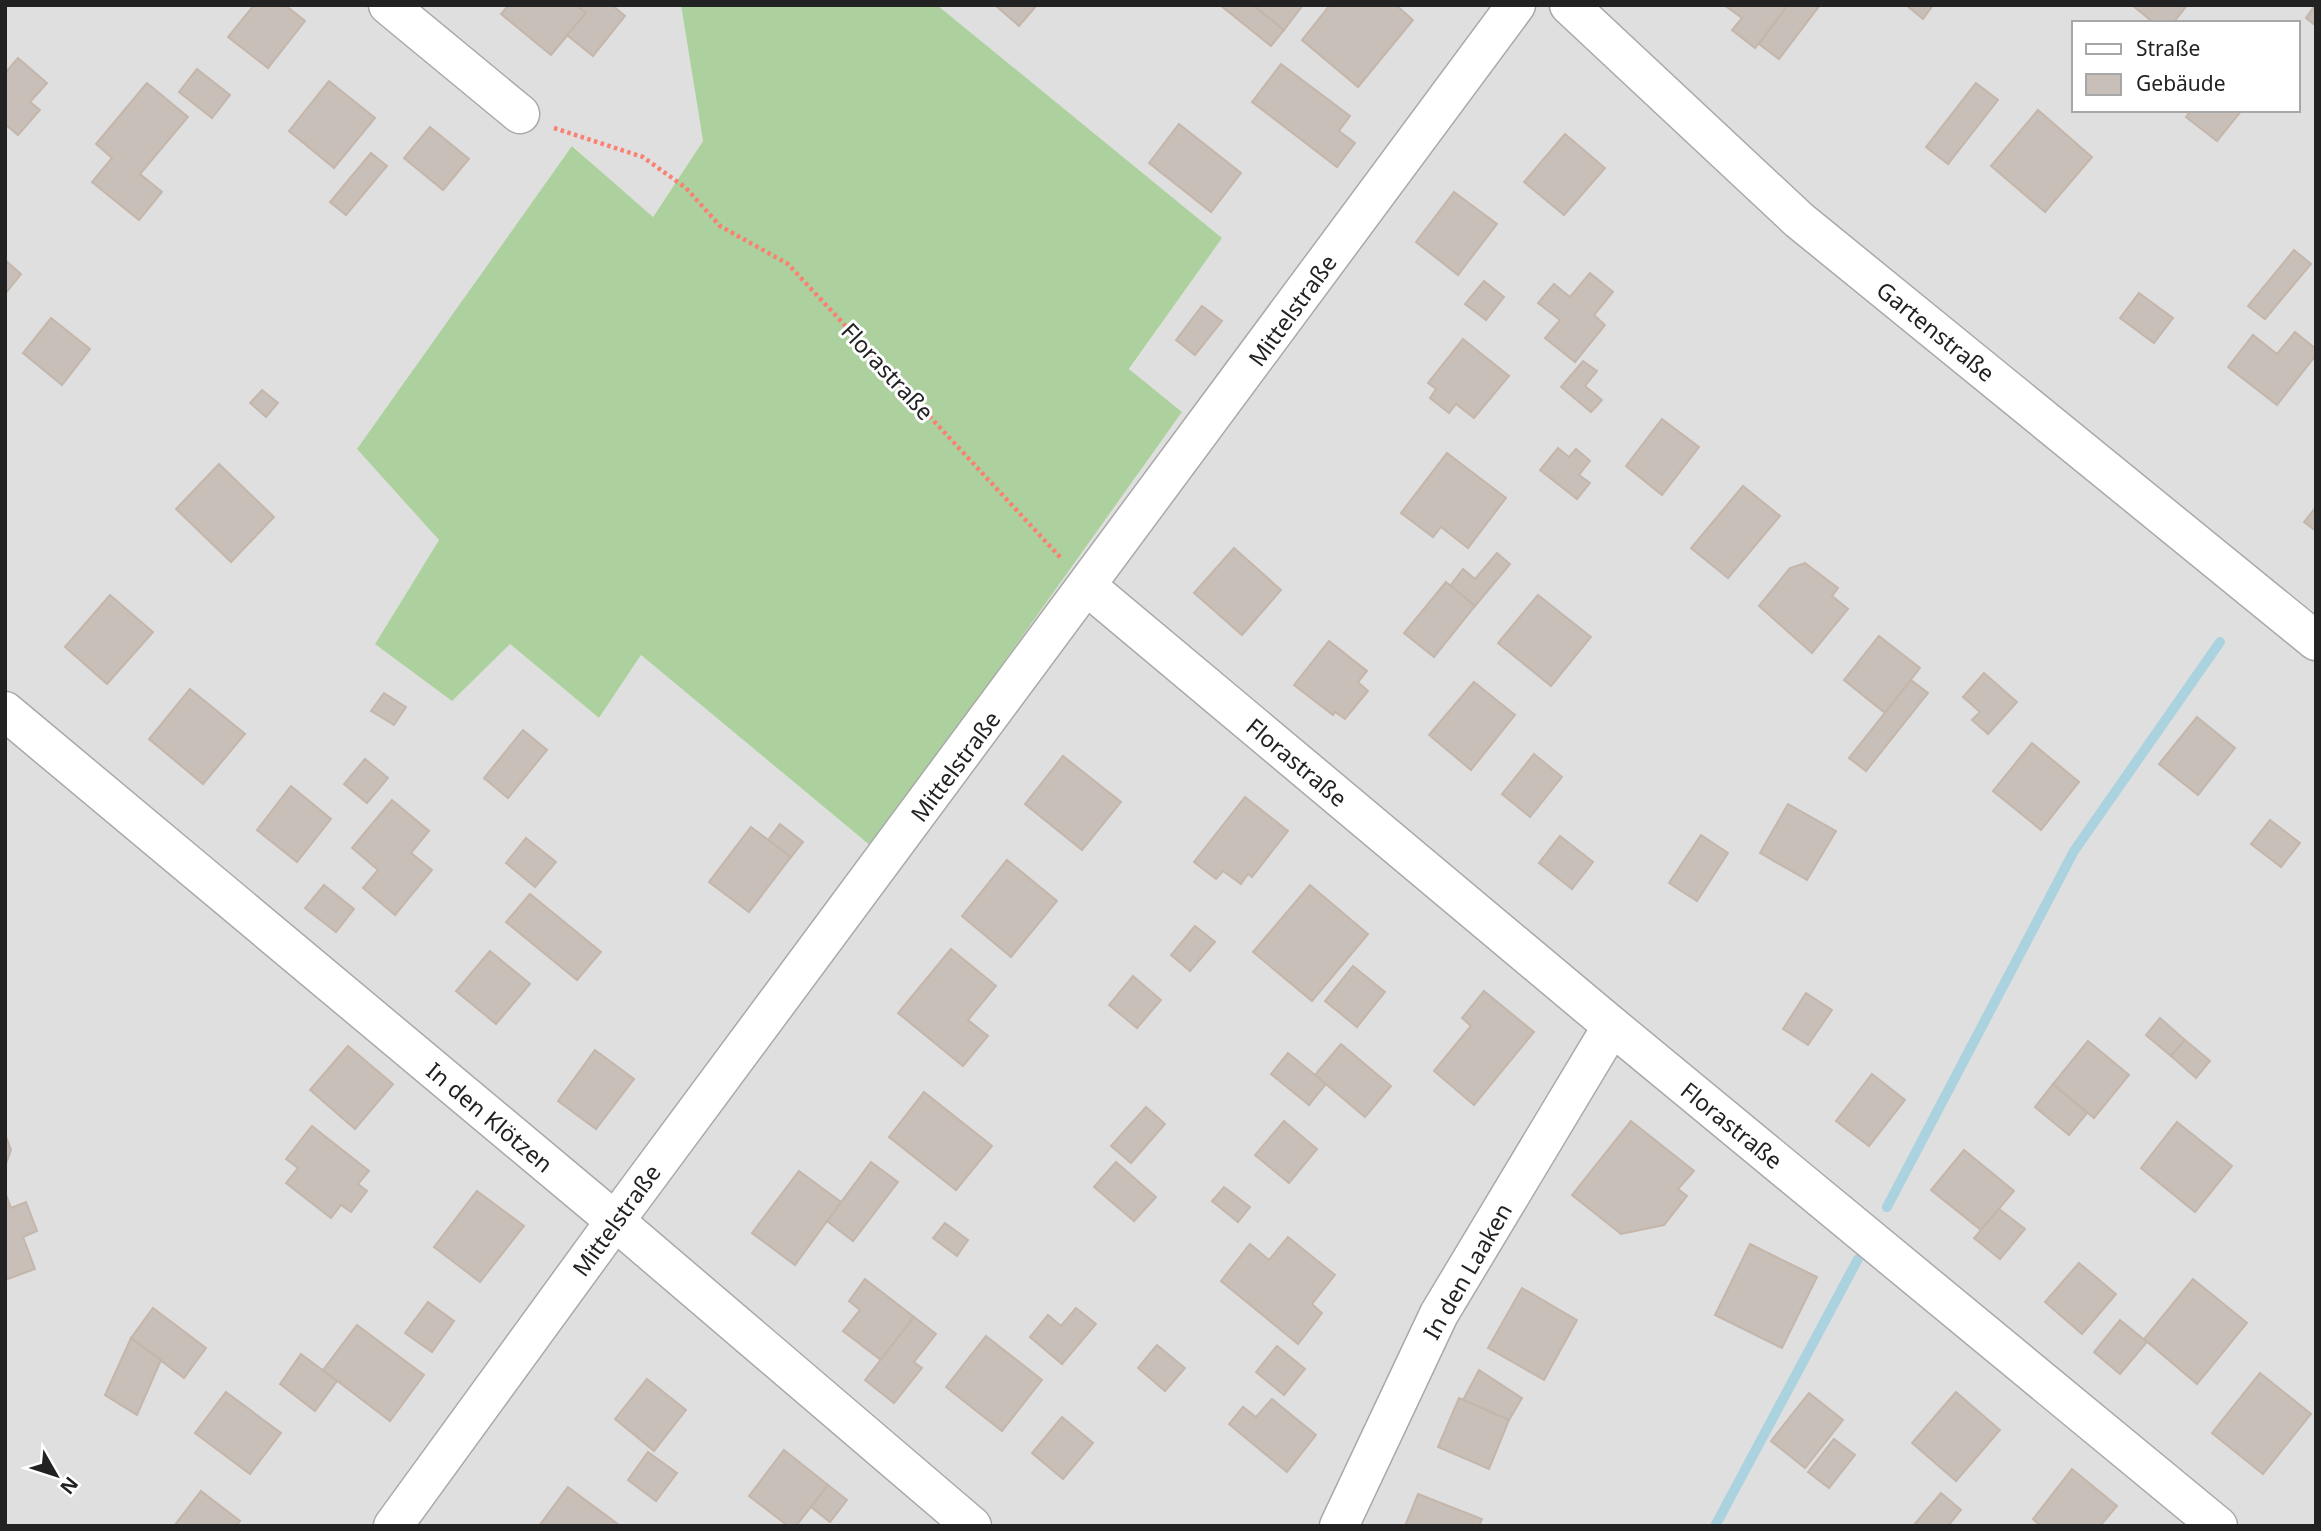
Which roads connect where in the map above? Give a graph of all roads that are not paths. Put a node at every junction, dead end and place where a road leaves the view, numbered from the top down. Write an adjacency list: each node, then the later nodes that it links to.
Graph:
1 (388, 5): 4 (street)
2 (1516, 5): 5 (street, Mittelstraße)
3 (1569, 5): 6 (street, Gartenstraße)
4 (520, 114)
5 (1088, 587): 8 (street, Florastraße); 9 (street, Mittelstraße)
6 (2316, 641)
7 (5, 711): 9 (street, In den Klötzen)
8 (1612, 1026): 10 (street, Florastraße); 13 (street, In den Laaken)
9 (615, 1221): 11 (street, Mittelstraße); 12 (street, In den Klötzen)
10 (2209, 1523)
11 (393, 1526)
12 (972, 1526)
13 (1339, 1526)

